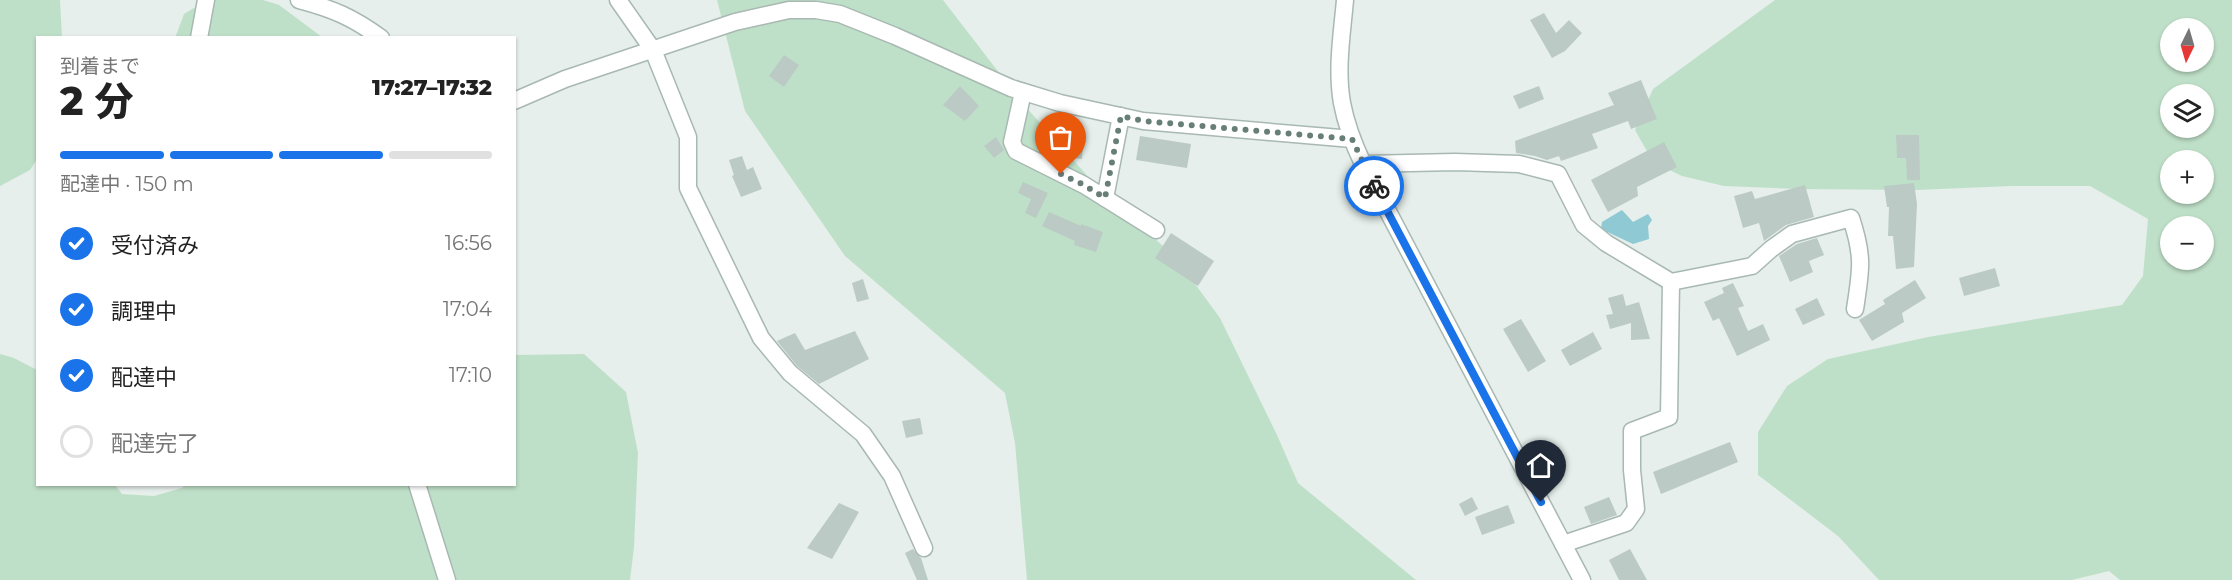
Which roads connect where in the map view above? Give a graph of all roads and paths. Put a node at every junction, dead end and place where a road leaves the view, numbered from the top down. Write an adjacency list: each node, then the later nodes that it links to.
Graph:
1 (206, 0): 5 (street)
2 (299, 0): 6 (street)
3 (618, 0): 7 (street)
4 (1345, 0): 11 (street)
5 (199, 36)
6 (378, 36)
7 (654, 50): 8 (street); 9 (street); 19 (street)
8 (1023, 92): 10 (street); 13 (street)
9 (516, 99)
10 (1121, 116): 11 (street); 13 (street)
11 (1352, 139): 12 (street)
12 (1363, 164): 15 (street); 18 (street)
13 (1105, 198): 14 (street)
14 (1156, 230)
15 (1671, 282): 16 (street); 18 (street)
16 (1855, 309)
17 (418, 486): 20 (street)
18 (1563, 544): 21 (street)
19 (924, 548)
20 (447, 580)
21 (1582, 580)

